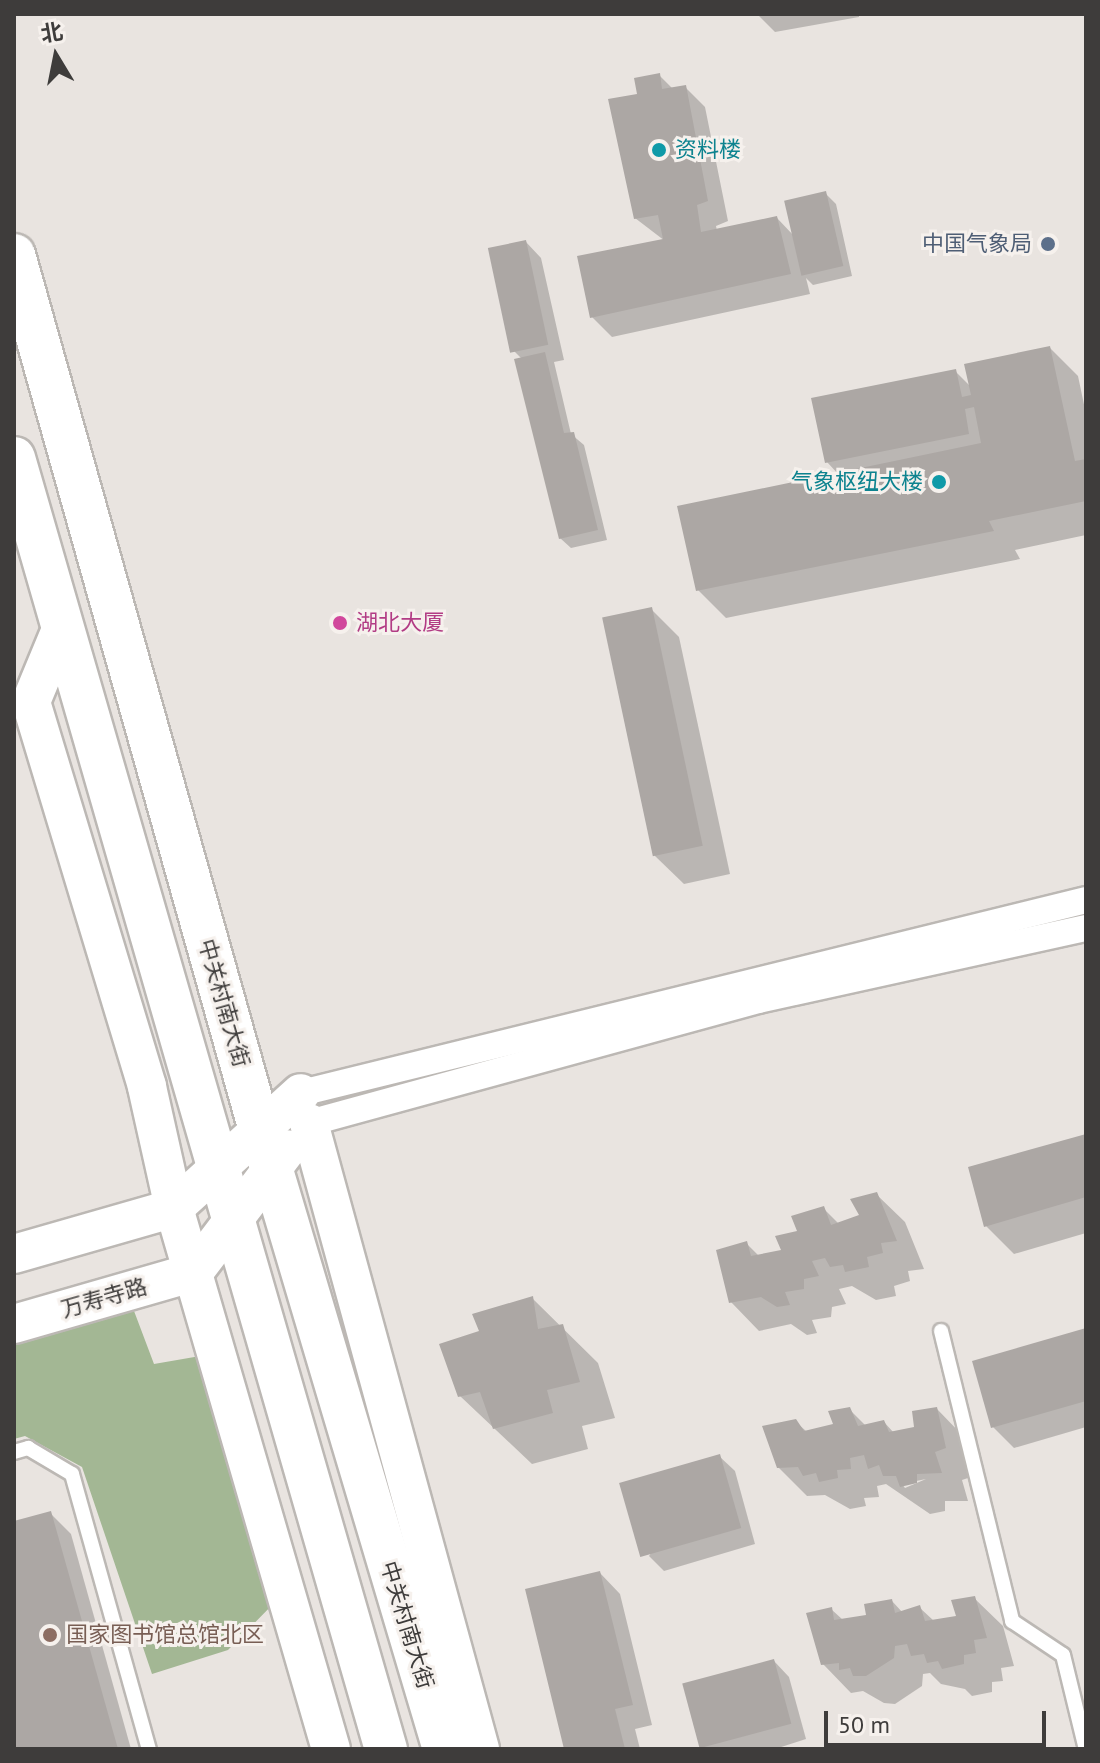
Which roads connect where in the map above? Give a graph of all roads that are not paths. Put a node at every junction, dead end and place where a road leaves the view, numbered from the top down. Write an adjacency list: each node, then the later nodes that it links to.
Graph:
1 (14, 255): 8 (main road, 中关村南大街)
2 (14, 458): 3 (main road)
3 (62, 627): 4 (street); 9 (main road)
4 (22, 705): 10 (street)
5 (1086, 900): 7 (street)
6 (1086, 928): 7 (street)
7 (305, 1108): 8 (street); 22 (street, 中关村南大街)
8 (266, 1149): 9 (street); 11 (street); 21 (main road, 中关村南大街)
9 (217, 1168): 10 (street); 11 (main road)
10 (174, 1208): 12 (street); 13 (street)
11 (233, 1215): 13 (street); 20 (main road)
12 (14, 1254)
13 (194, 1272): 14 (street, 万寿寺路); 19 (street)
14 (14, 1324)
15 (941, 1331): 17 (lane)
16 (14, 1452): 18 (lane)
17 (1083, 1726): 23 (lane)
18 (149, 1749)
19 (331, 1749)
20 (386, 1749)
21 (444, 1749)
22 (480, 1749)
23 (1086, 1749)

